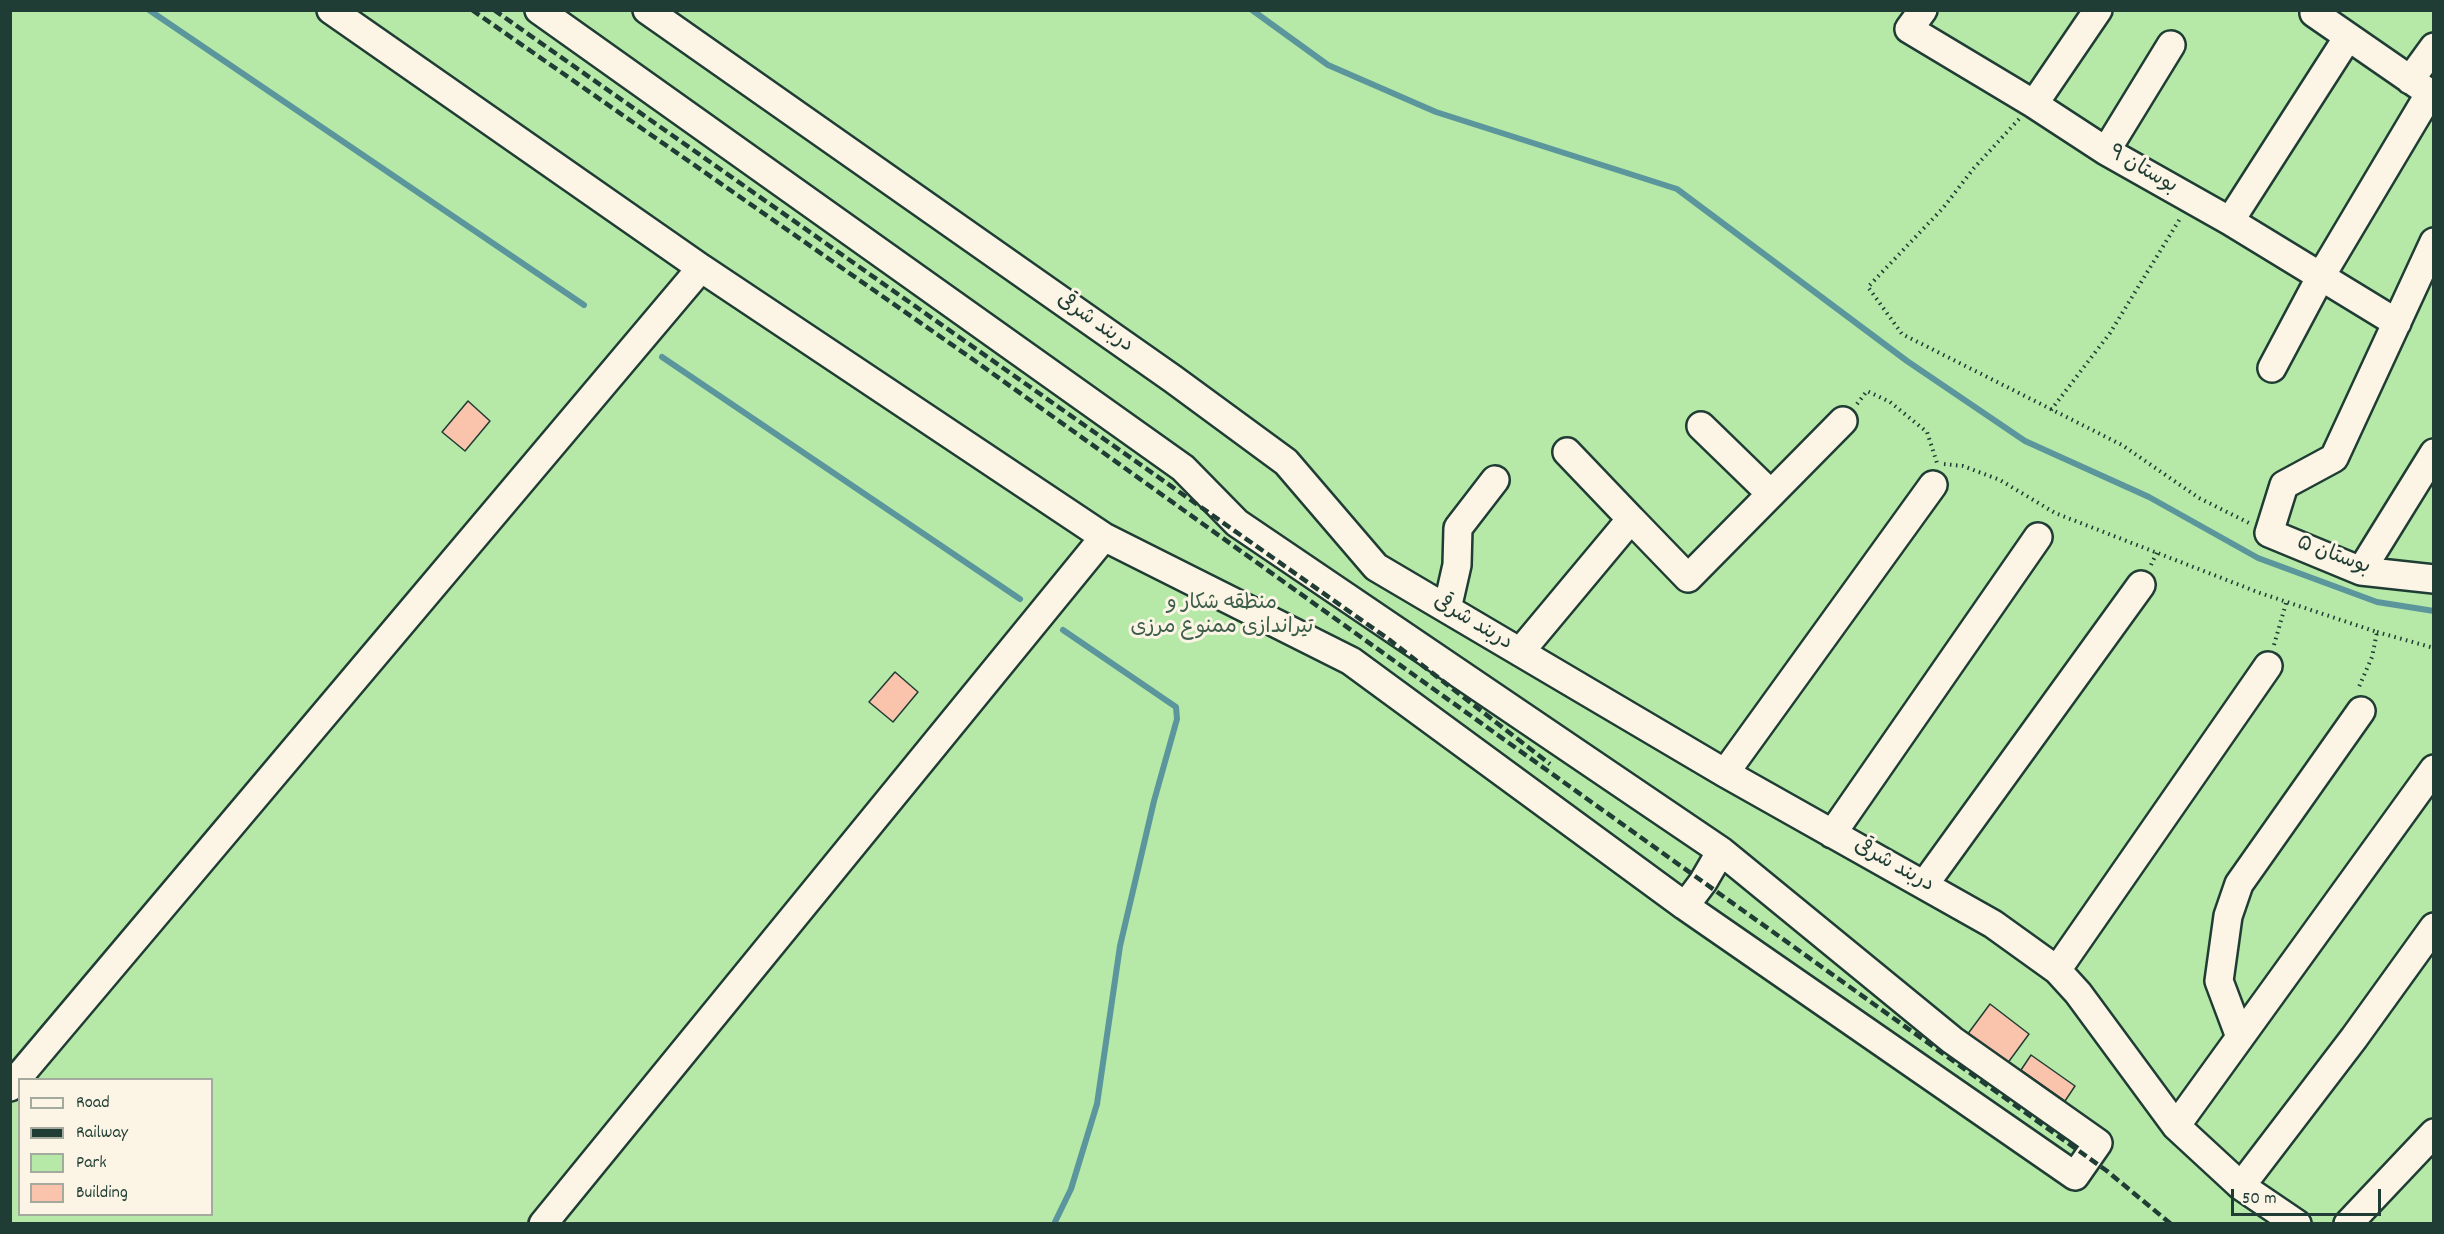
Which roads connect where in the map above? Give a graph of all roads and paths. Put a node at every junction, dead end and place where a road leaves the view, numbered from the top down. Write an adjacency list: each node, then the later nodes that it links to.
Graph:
1 (331, 10): 16 (street)
2 (539, 10): 45 (street)
3 (647, 10): 36 (street, دربند شرقی)
4 (1923, 10): 11 (street, بوستان ۹)
5 (2098, 10): 11 (street)
6 (2315, 12): 7 (street)
7 (2348, 37): 10 (street); 14 (street)
8 (2171, 45): 12 (street)
9 (2433, 47): 10 (street)
10 (2424, 90): 17 (street)
11 (2034, 104): 12 (street, بوستان ۹); 20 (path)
12 (2106, 151): 13 (street, بوستان ۹)
13 (2191, 200): 14 (street, بوستان ۹); 20 (path)
14 (2230, 222): 17 (street, بوستان ۹)
15 (2433, 242): 18 (street)
16 (701, 268): 30 (street); 51 (street)
17 (2320, 276): 18 (street, بوستان ۹); 19 (street)
18 (2397, 323): 29 (street)
19 (2272, 368)
20 (2051, 410): 29 (path)
21 (1843, 420): 27 (street); 35 (path)
22 (1701, 426): 27 (street)
23 (1567, 452): 28 (street)
24 (2433, 453): 32 (street)
25 (1495, 480): 36 (street)
26 (1933, 485): 43 (street)
27 (1771, 494): 28 (street)
28 (1631, 519): 39 (street)
29 (2269, 533): 32 (street, بوستان ۵)
30 (1104, 537): 47 (street); 55 (street)
31 (2038, 537): 44 (street)
32 (2361, 571): 33 (street, بوستان ۵)
33 (2433, 579)
34 (2141, 585): 46 (street)
35 (2286, 603): 37 (path); 40 (path)
36 (1447, 609): 39 (street, دربند شرقی)
37 (2377, 632): 38 (path); 41 (path)
38 (2433, 648)
39 (1520, 652): 43 (street, دربند شرقی)
40 (2268, 666): 49 (street)
41 (2361, 711): 50 (street)
42 (2433, 769): 50 (street)
43 (1725, 773): 44 (street, دربند شرقی)
44 (1832, 834): 46 (street, دربند شرقی)
45 (1721, 851): 47 (street); 47 (street)
46 (1924, 885): 49 (street, دربند شرقی)
47 (1685, 906)
48 (2433, 927): 54 (street)
49 (2056, 970): 52 (street, دربند شرقی)
50 (2240, 1037): 52 (street)
51 (10, 1087)
52 (2176, 1126): 54 (street, دربند شرقی)
53 (2433, 1134): 57 (street)
54 (2241, 1186): 56 (street, دربند شرقی)
55 (543, 1224)
56 (2297, 1224)
57 (2348, 1224)

